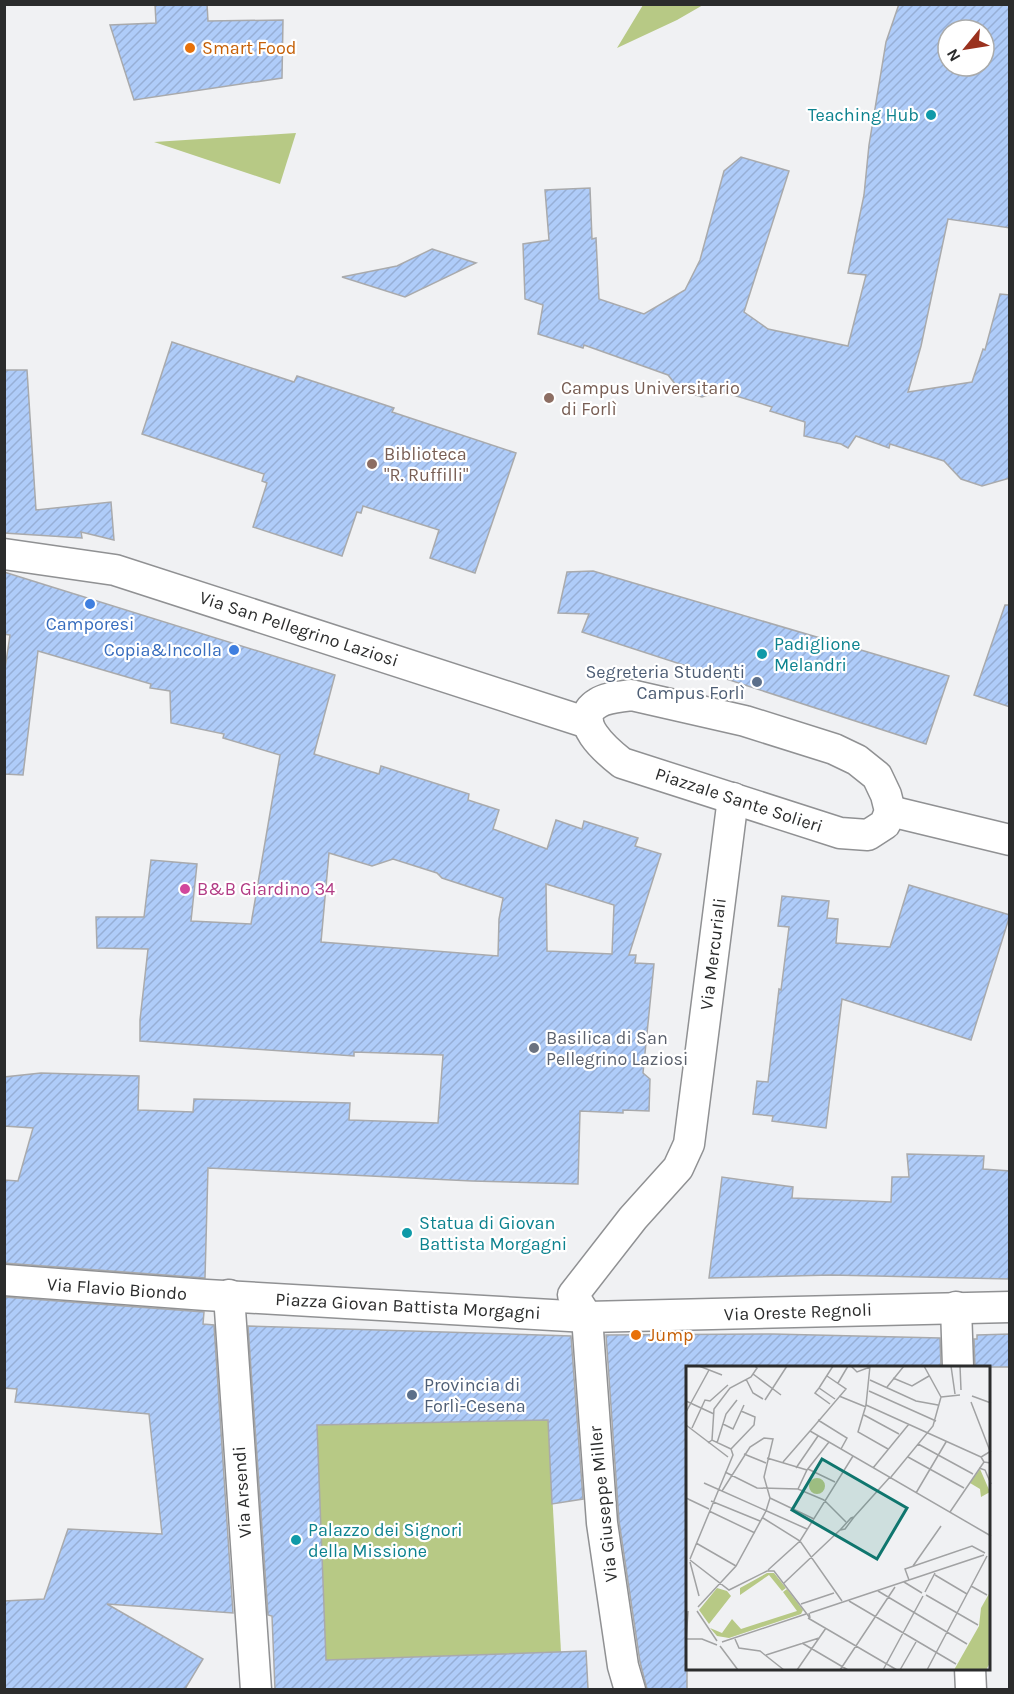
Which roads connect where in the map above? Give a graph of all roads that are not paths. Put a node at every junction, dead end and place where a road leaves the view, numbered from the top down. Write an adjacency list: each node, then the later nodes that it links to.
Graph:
1 (4, 554): 2 (street, Via San Pellegrino Laziosi)
2 (588, 723): 3 (street, Piazzale Sante Solieri); 4 (street)
3 (733, 798): 4 (street, Piazzale Sante Solieri); 10 (street, Via Mercuriali)
4 (890, 811): 5 (street)
5 (1010, 840)
6 (4, 1280): 7 (street, Via Flavio Biondo)
7 (229, 1296): 10 (street, Piazza Giovan Battista Morgagni); 13 (street, Via Arsendi)
8 (956, 1307): 9 (street, Via Oreste Regnoli); 10 (street, Via Oreste Regnoli); 11 (street)
9 (1010, 1307)
10 (587, 1317): 14 (street, Via Giuseppe Miller)
11 (958, 1366)
12 (970, 1670): 15 (street)
13 (256, 1689)
14 (630, 1689)
15 (971, 1689)

